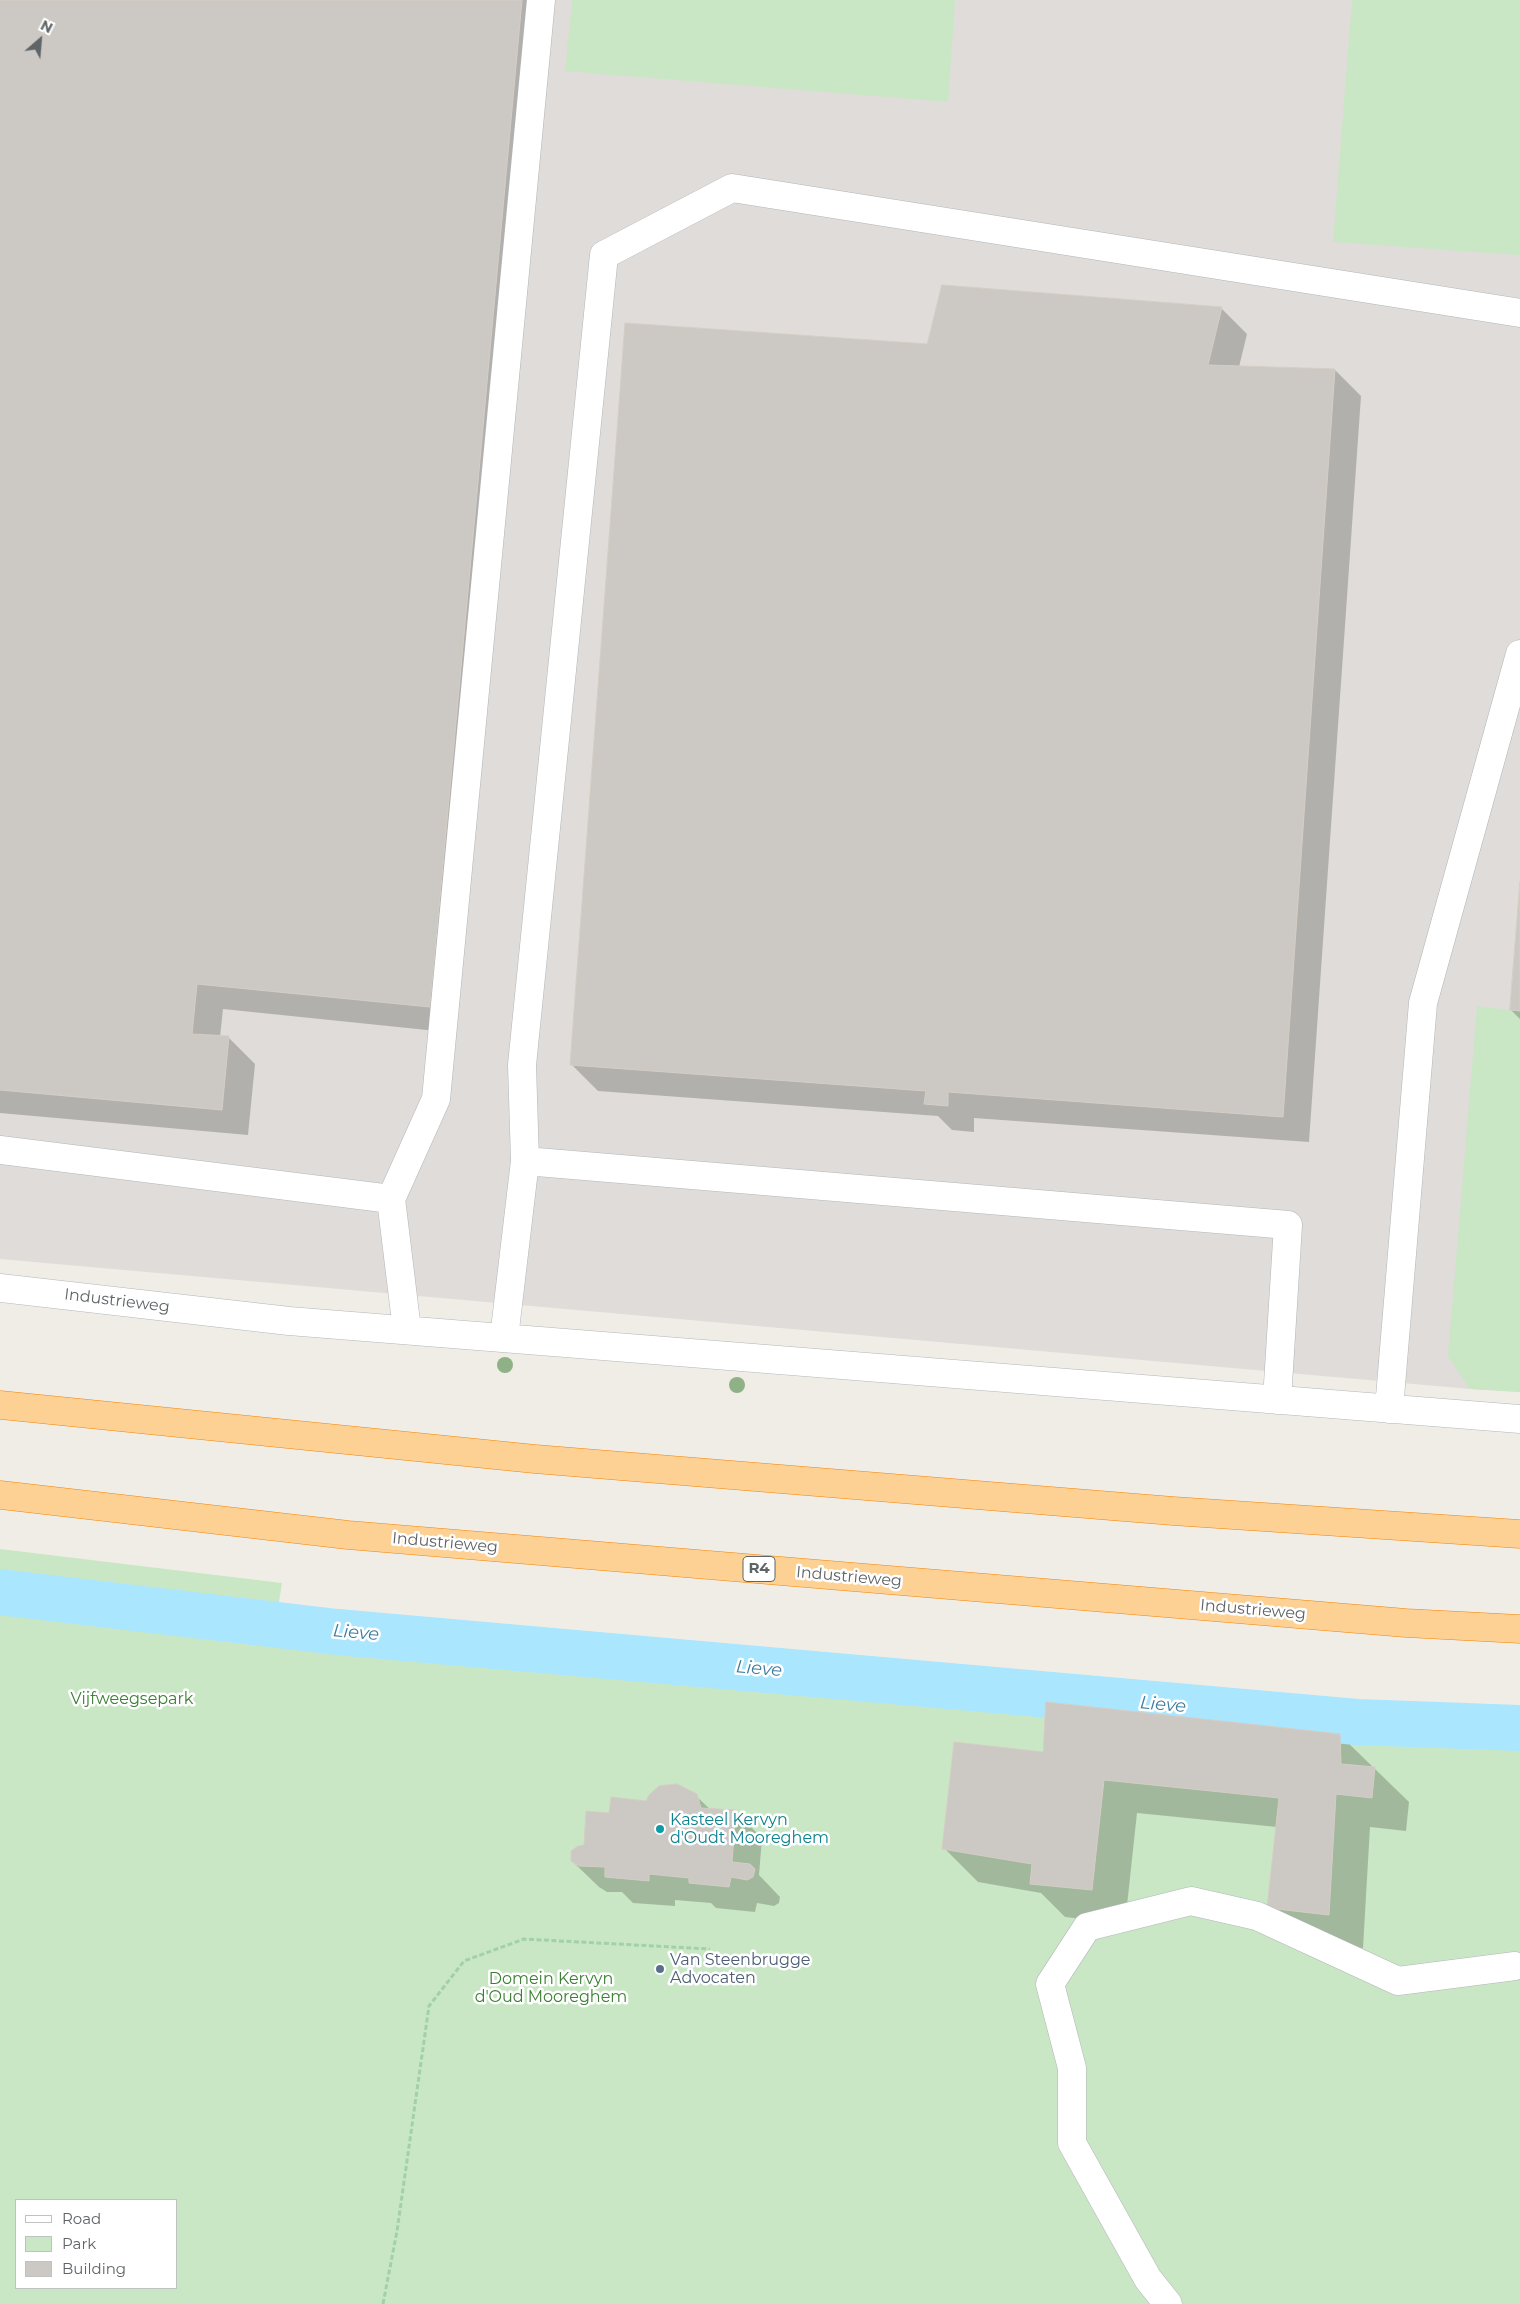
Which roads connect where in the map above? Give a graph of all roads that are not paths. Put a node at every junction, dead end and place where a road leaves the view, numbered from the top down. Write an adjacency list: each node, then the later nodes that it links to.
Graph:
1 (541, 0): 6 (street)
2 (1520, 313): 5 (street)
3 (1520, 654): 12 (street)
4 (0, 1150): 6 (street)
5 (525, 1161): 9 (street); 10 (street)
6 (391, 1199): 8 (street)
7 (0, 1288): 8 (street, Industrieweg)
8 (407, 1330): 9 (street, Industrieweg)
9 (504, 1338): 10 (street, Industrieweg)
10 (1277, 1400): 12 (street, Industrieweg)
11 (0, 1405): 15 (highway)
12 (1389, 1409): 13 (street, Industrieweg)
13 (1520, 1419)
14 (0, 1495): 16 (highway, Industrieweg / R4)
15 (1520, 1534)
16 (1520, 1629)
17 (1515, 1966): 18 (street)
18 (1168, 2304)

